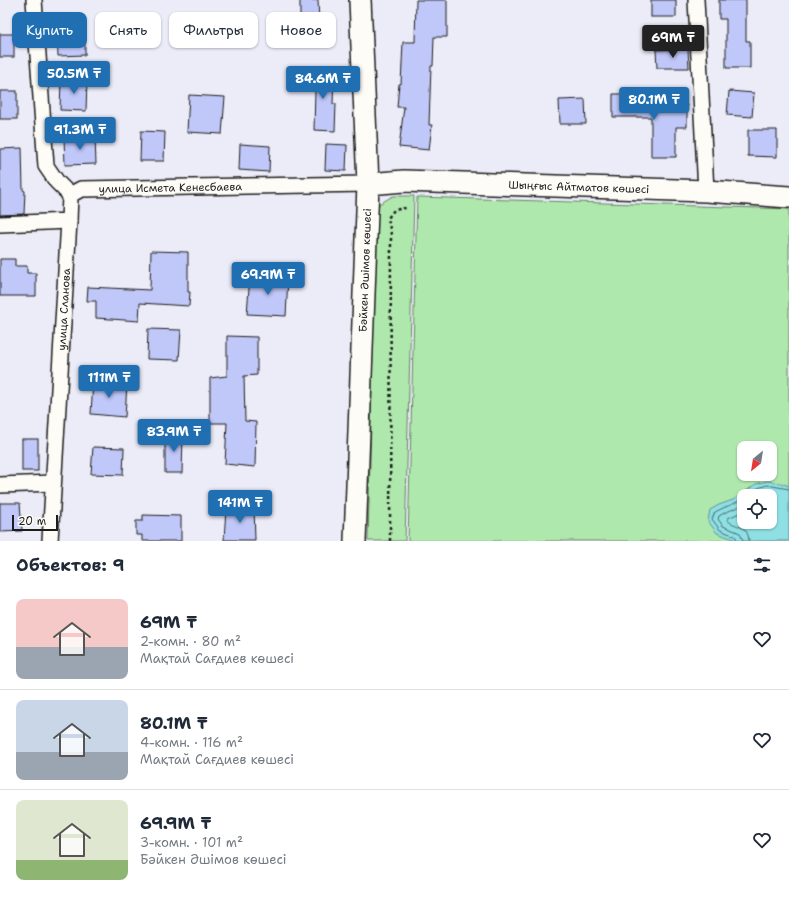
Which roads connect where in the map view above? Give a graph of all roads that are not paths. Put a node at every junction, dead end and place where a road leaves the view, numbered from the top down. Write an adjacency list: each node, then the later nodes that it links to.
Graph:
1 (34, 0): 6 (street)
2 (360, 0): 4 (main road, Бәйкен Әшімов көшесі)
3 (696, 0): 5 (street)
4 (368, 184): 5 (main road, Шыңғыс Айтматов көшесі); 6 (street, улица Исмета Кенесбаева); 13 (main road, Бәйкен Әшімов көшесі)
5 (706, 190): 7 (main road, Шыңғыс Айтматов көшесі)
6 (70, 195): 8 (street)
7 (789, 196)
8 (69, 221): 9 (street); 10 (street, улица Сланова)
9 (0, 224)
10 (53, 483): 11 (street); 12 (street, улица Сланова)
11 (0, 485)
12 (50, 541)
13 (355, 541)

